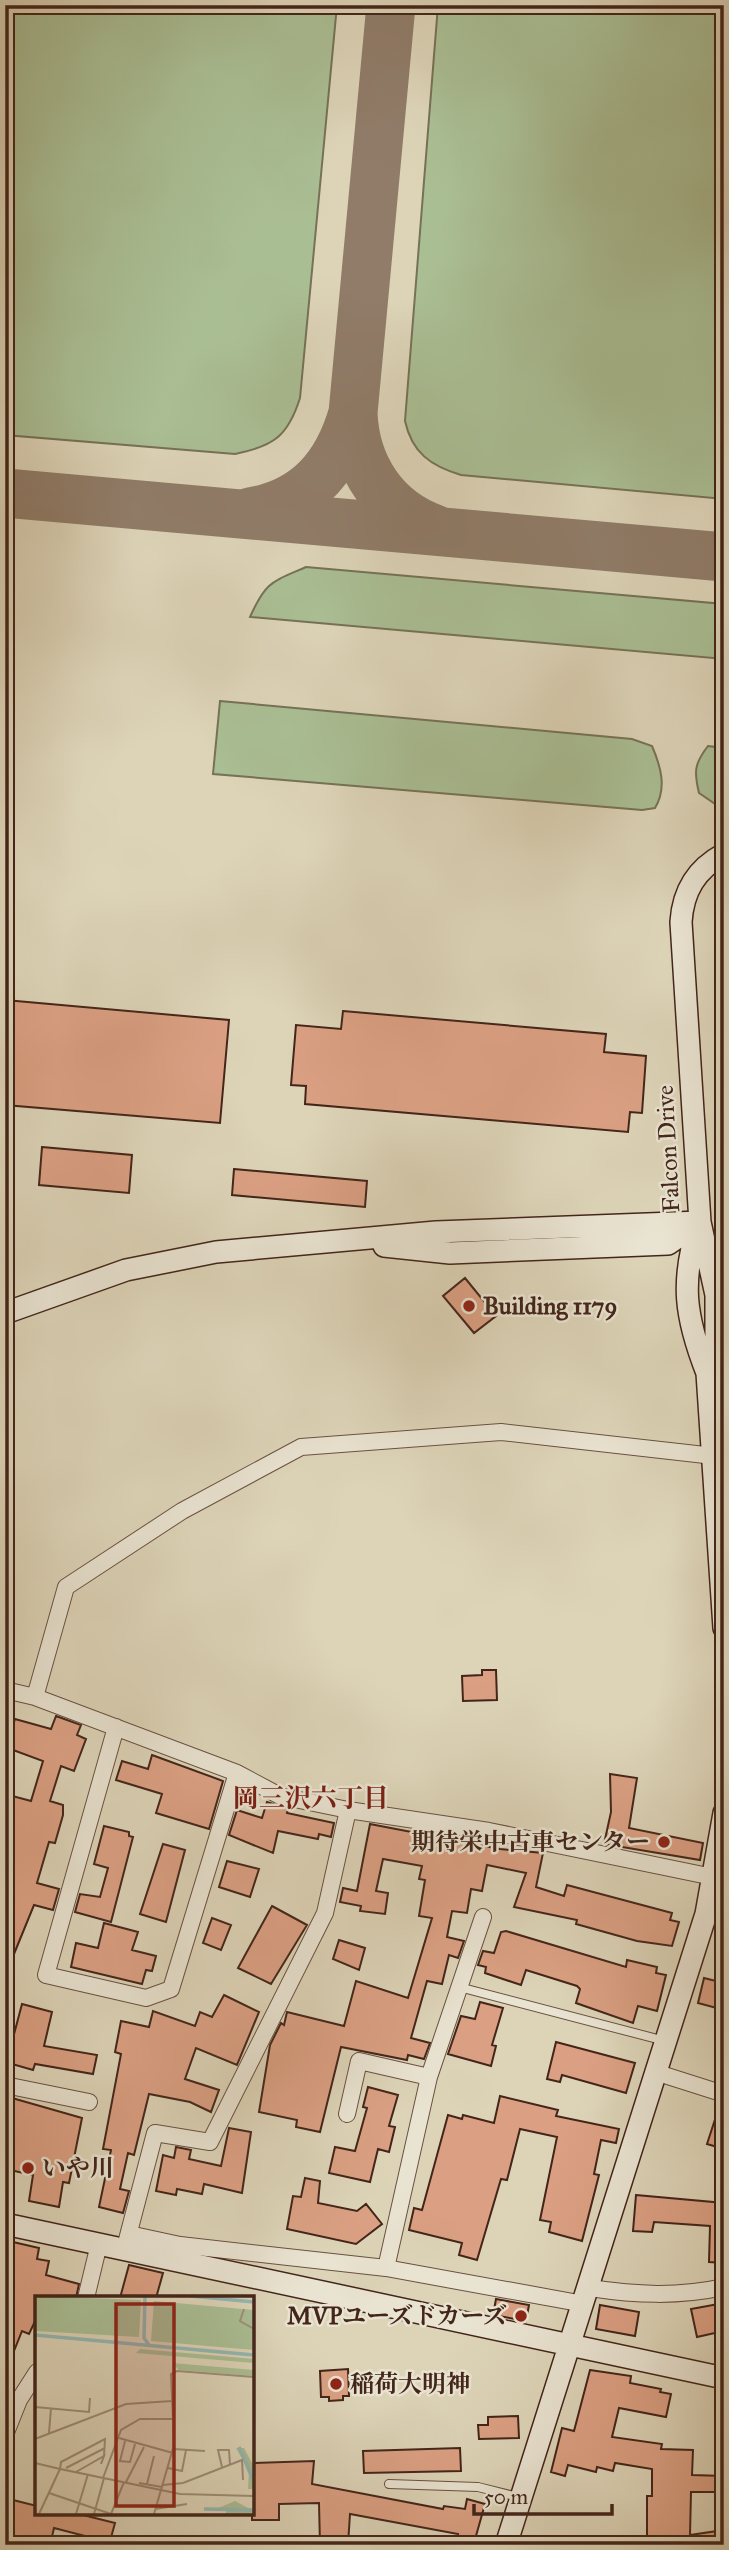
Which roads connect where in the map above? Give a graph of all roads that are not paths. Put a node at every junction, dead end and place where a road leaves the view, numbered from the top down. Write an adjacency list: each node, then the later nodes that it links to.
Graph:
1 (724, 854): 2 (street, Falcon Drive)
2 (700, 1222): 3 (street, Falcon Drive); 4 (street, Falcon Drive); 5 (street); 7 (street)
3 (336, 1241): 4 (street, Falcon Drive); 6 (street, Falcon Drive)
4 (650, 1245): 5 (street)
5 (685, 1273): 7 (street)
6 (5, 1313)
7 (707, 1373): 8 (street)
8 (714, 1456): 9 (street); 11 (street)
9 (724, 1628)
10 (5, 1690): 11 (street)
11 (35, 1697): 12 (street)
12 (116, 1727): 13 (street); 13 (street)
13 (237, 1773): 14 (street)
14 (348, 1810): 16 (street); 27 (street)
15 (723, 1826): 16 (street)
16 (713, 1877): 19 (street)
17 (483, 1917): 18 (street)
18 (459, 1987): 19 (lane); 21 (street)
19 (667, 2042): 20 (street)
20 (658, 2073): 23 (street); 32 (street)
21 (429, 2077): 25 (street); 29 (street)
22 (5, 2085): 24 (street)
23 (724, 2094)
24 (89, 2102)
25 (347, 2113)
26 (5, 2224): 28 (street)
27 (127, 2242): 28 (street); 29 (street); 33 (street)
28 (99, 2244): 31 (street)
29 (386, 2268): 32 (street)
30 (724, 2287): 32 (street)
31 (86, 2296)
32 (587, 2296): 33 (street)
33 (570, 2347): 35 (street); 38 (street)
34 (35, 2375): 36 (street)
35 (724, 2378)
36 (5, 2435)
37 (388, 2484): 38 (lane)
38 (521, 2498): 39 (street)
39 (506, 2545)

